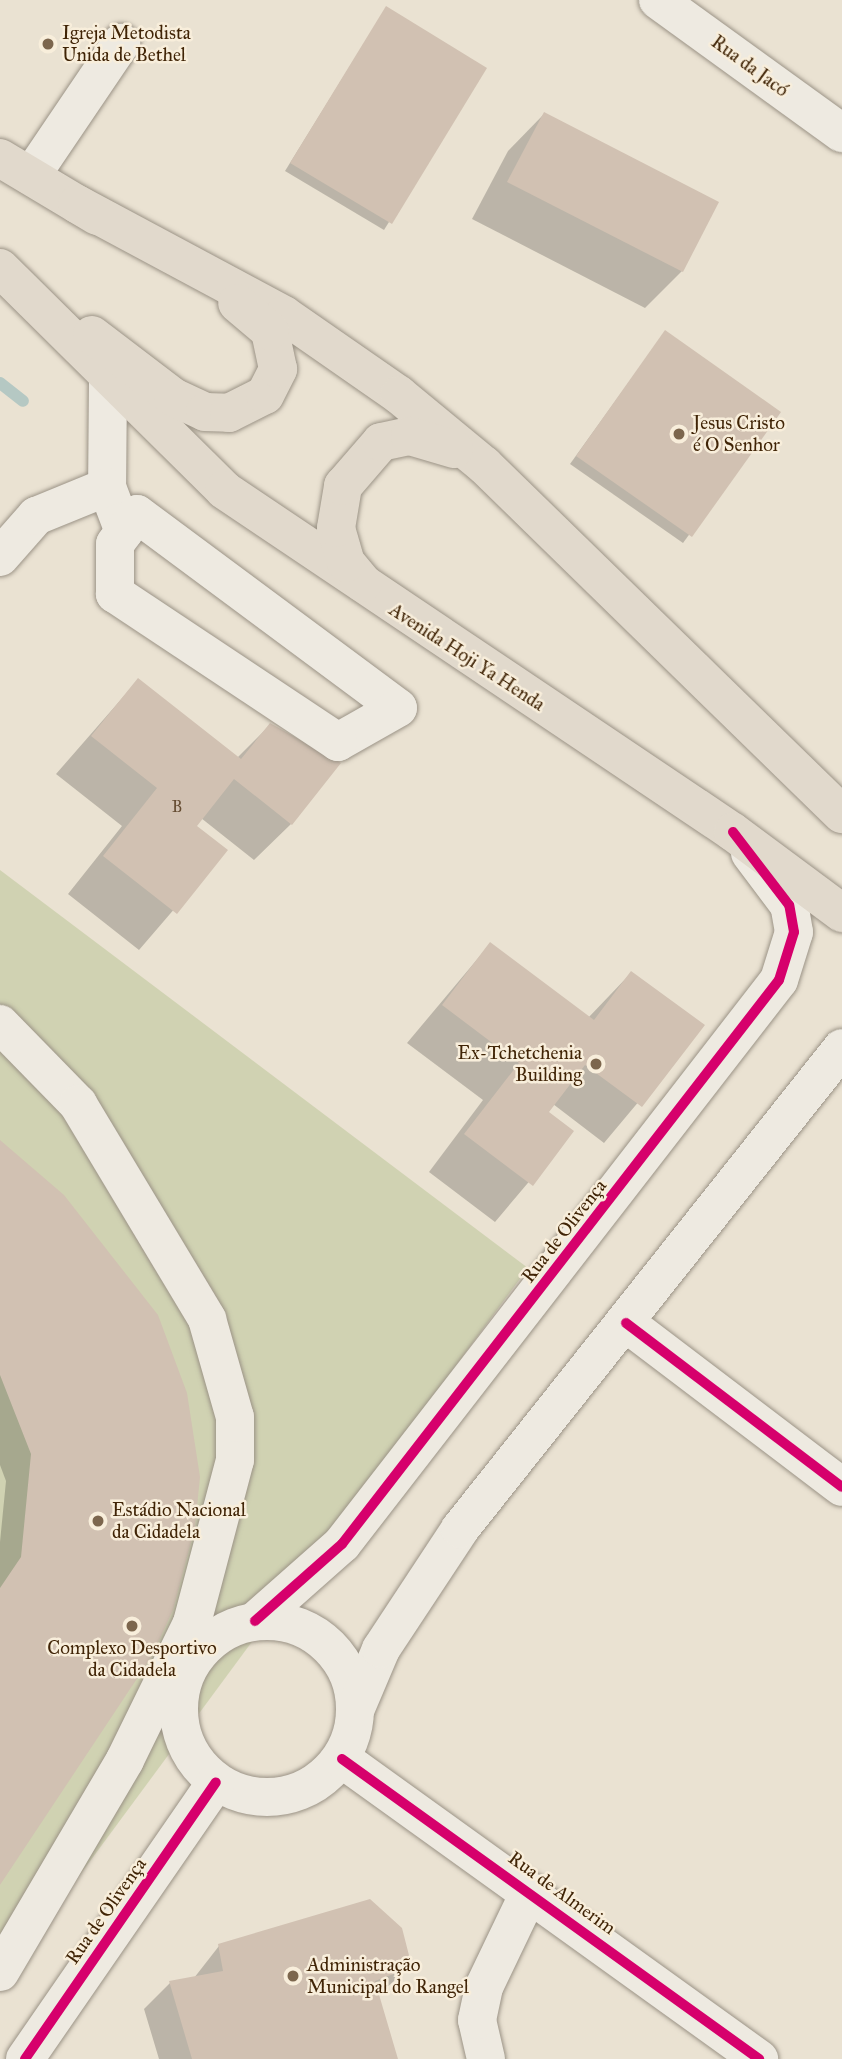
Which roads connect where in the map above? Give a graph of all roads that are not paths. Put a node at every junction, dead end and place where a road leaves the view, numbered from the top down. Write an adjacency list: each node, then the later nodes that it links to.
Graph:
1 (658, 0): 3 (street, Rua da Jacó)
2 (121, 43): 4 (street)
3 (842, 133)
4 (16, 167): 5 (main road)
5 (77, 204): 6 (main road); 8 (main road)
6 (0, 266): 7 (main road, Avenida Hoji Ya Henda)
7 (108, 382): 9 (street); 12 (main road, Avenida Hoji Ya Henda)
8 (484, 465): 12 (main road); 13 (main road)
9 (107, 487): 10 (street); 11 (street)
10 (124, 532): 10 (street)
11 (0, 558)
12 (373, 596): 14 (main road, Avenida Hoji Ya Henda)
13 (842, 814)
14 (733, 832): 15 (main road, Avenida Hoji Ya Henda); 20 (street, Rua de Olivença)
15 (842, 913)
16 (0, 1024): 25 (street)
17 (842, 1048): 18 (street)
18 (626, 1324): 19 (street); 21 (street)
19 (842, 1487)
20 (256, 1621): 21 (street); 23 (street)
21 (356, 1708): 22 (street)
22 (342, 1759): 23 (street); 24 (street, Rua de Almerim)
23 (216, 1782): 26 (street, Rua de Olivença)
24 (530, 1891): 27 (street); 28 (street, Rua de Almerim)
25 (0, 1972)
26 (25, 2059)
27 (486, 2059)
28 (759, 2059)

